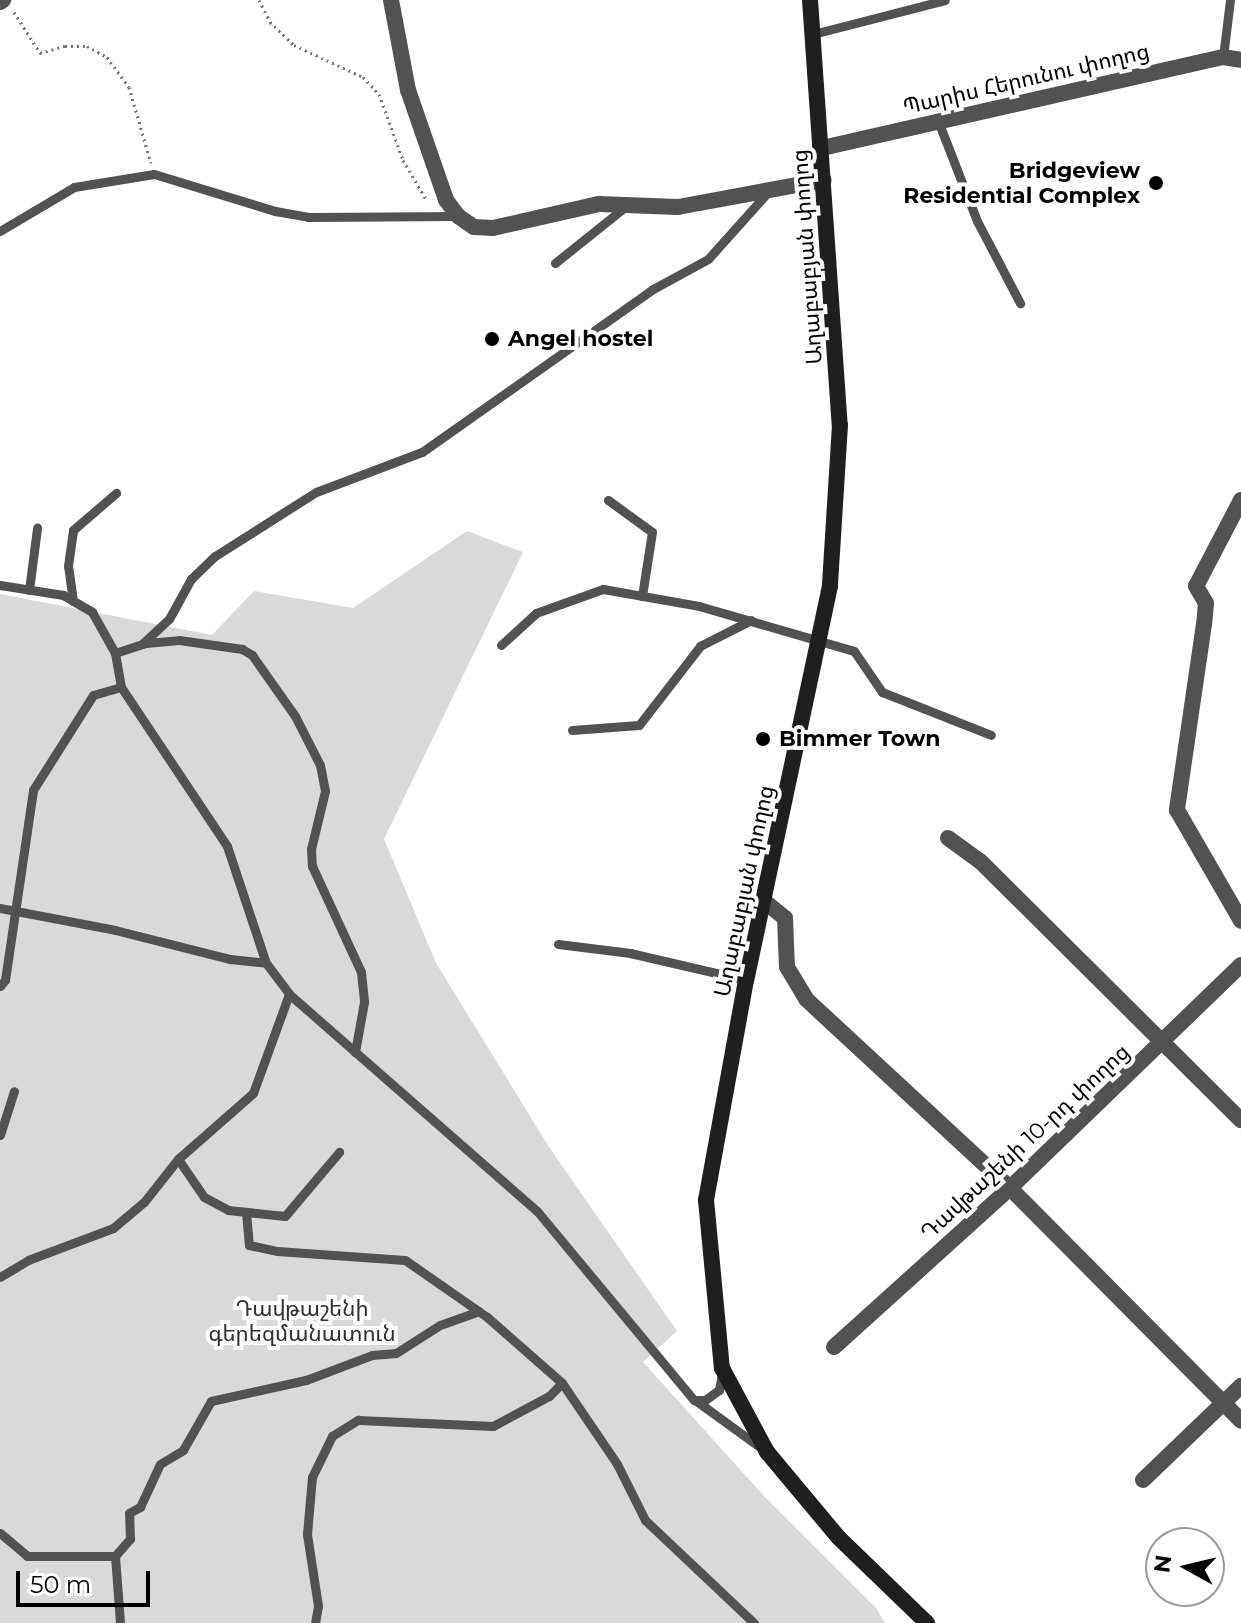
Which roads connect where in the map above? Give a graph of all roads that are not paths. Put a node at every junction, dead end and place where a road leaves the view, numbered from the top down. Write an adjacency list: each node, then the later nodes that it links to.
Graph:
1 (391, 0): 13 (street)
2 (810, 0): 5 (street, Աղաբաբյան փողոց)
3 (945, 0): 5 (lane)
4 (1230, 0): 6 (lane)
5 (813, 34): 9 (street, Աղաբաբյան փողոց)
6 (1223, 57): 7 (street, Պարիս Հերունու փողոց); 8 (street, Պարիս Հերունու փողոց)
7 (1241, 60)
8 (938, 121): 9 (street, Պարիս Հերունու փողոց); 16 (lane)
9 (822, 148): 10 (street, Աղաբաբյան փողոց)
10 (824, 180): 11 (street); 26 (street, Աղաբաբյան փողոց)
11 (770, 190): 12 (street); 27 (lane)
12 (625, 207): 13 (street); 15 (lane)
13 (458, 216): 14 (lane)
14 (0, 231)
15 (555, 263)
16 (1020, 303)
17 (116, 493): 24 (lane)
18 (608, 500): 23 (lane)
19 (1241, 500): 37 (street)
20 (37, 528): 22 (lane)
21 (0, 585): 22 (lane)
22 (29, 590): 24 (lane)
23 (642, 596): 25 (lane); 28 (lane)
24 (73, 601): 29 (lane)
25 (751, 620): 26 (lane); 31 (lane)
26 (819, 639): 32 (lane); 34 (street, Աղաբաբյան փողոց)
27 (142, 644): 29 (lane); 45 (lane)
28 (501, 645)
29 (115, 653): 30 (lane)
30 (121, 687): 36 (lane); 39 (lane)
31 (572, 730)
32 (991, 735)
33 (948, 838): 44 (street)
34 (764, 901): 41 (street, Աղաբաբյան փողոց); 51 (street)
35 (0, 908): 36 (lane)
36 (16, 909): 39 (lane); 42 (lane)
37 (1241, 921)
38 (558, 944): 41 (lane)
39 (266, 963): 43 (lane)
40 (1241, 965): 44 (street, Դավթաշենի 10-րդ փողոց)
41 (746, 980): 56 (street, Աղաբաբյան փողոց)
42 (0, 986)
43 (289, 994): 45 (lane); 50 (lane)
44 (1165, 1042): 47 (street); 51 (street, Դավթաշենի 10-րդ փողոց)
45 (355, 1052): 59 (lane)
46 (14, 1091): 48 (lane)
47 (1241, 1120)
48 (0, 1135)
49 (339, 1152): 52 (lane)
50 (178, 1159): 52 (lane); 53 (lane)
51 (1010, 1188): 55 (street, Դավթաշենի 10-րդ փողոց); 60 (street)
52 (246, 1212): 54 (lane)
53 (0, 1277)
54 (479, 1311): 57 (lane); 65 (lane)
55 (834, 1347)
56 (722, 1368): 59 (lane); 62 (street, Աղաբաբյան փողոց)
57 (562, 1383): 67 (lane); 68 (lane)
58 (1241, 1386): 60 (street)
59 (694, 1400): 62 (lane)
60 (1223, 1403): 61 (street); 63 (street)
61 (1241, 1421)
62 (767, 1452): 69 (street, Աղաբաբյան փողոց)
63 (1143, 1480)
64 (0, 1533): 65 (lane)
65 (115, 1556): 66 (lane)
66 (120, 1623)
67 (315, 1623)
68 (754, 1623)
69 (927, 1623)

